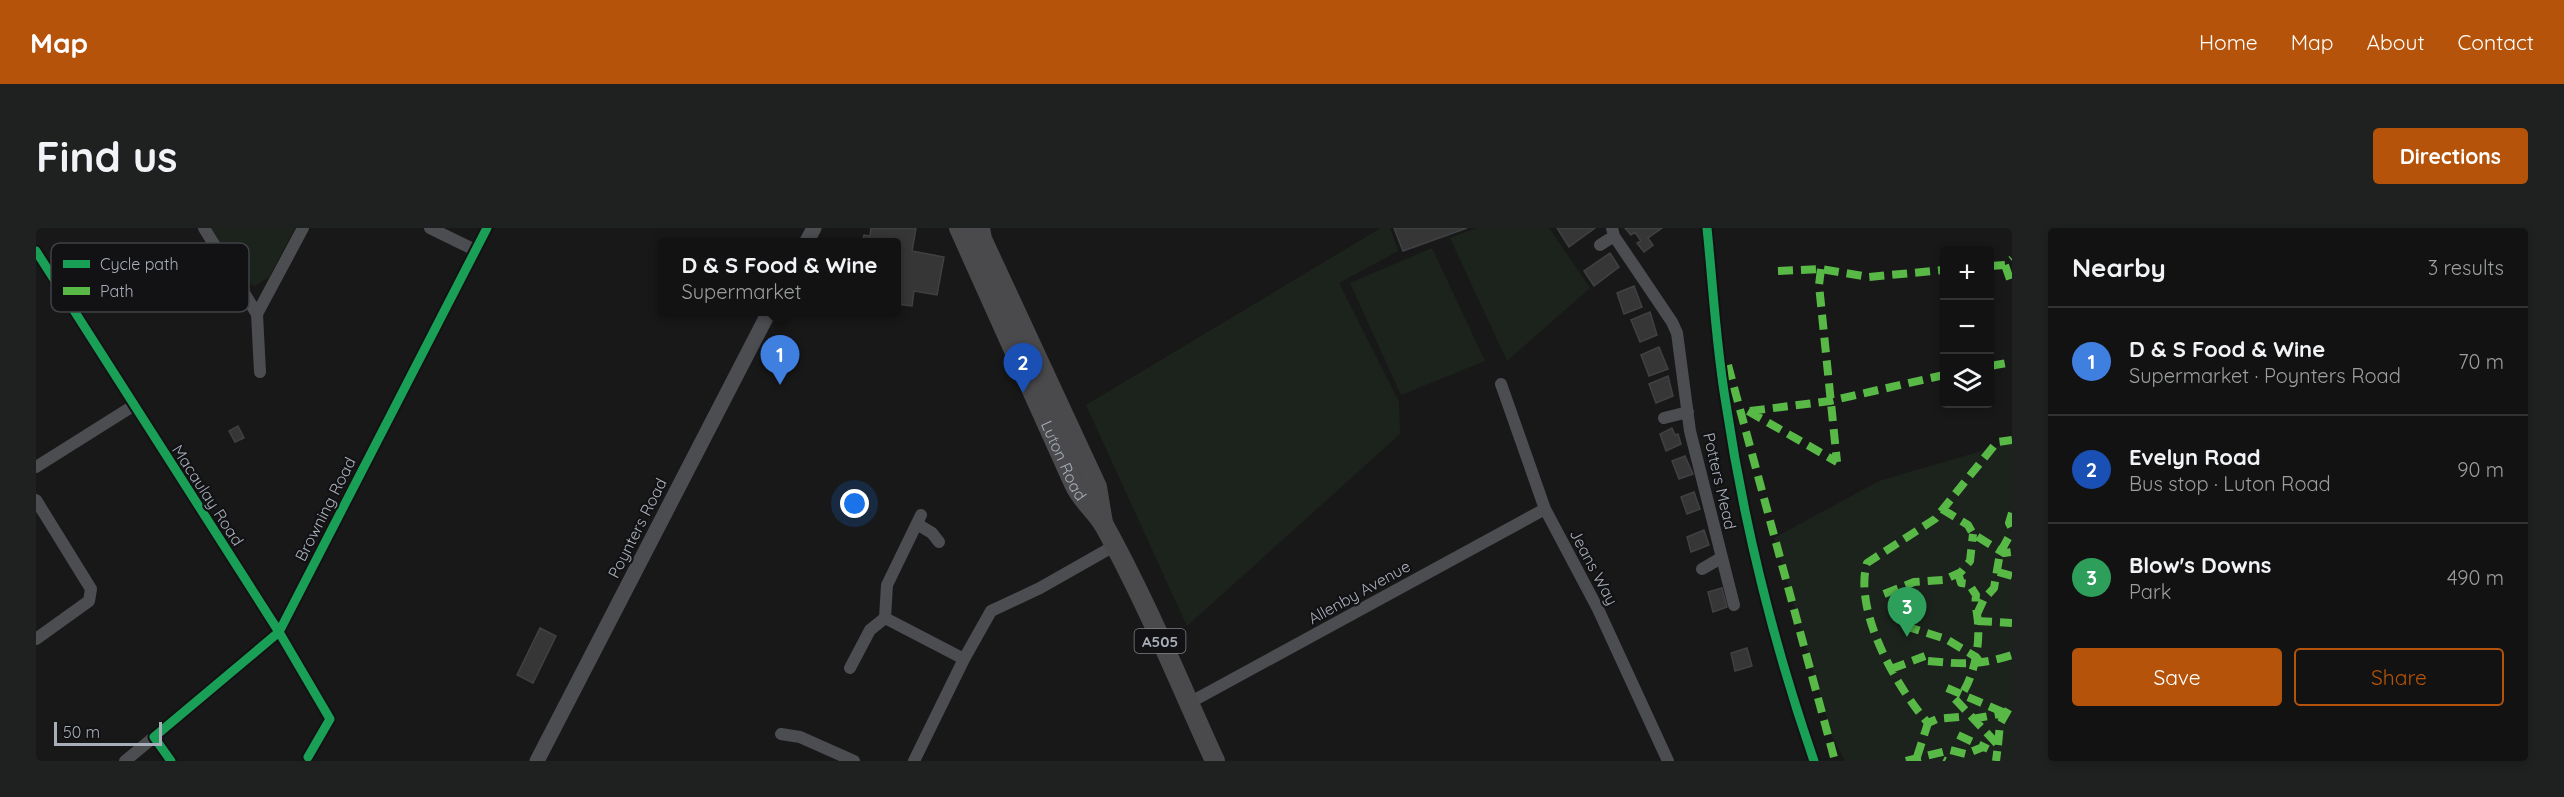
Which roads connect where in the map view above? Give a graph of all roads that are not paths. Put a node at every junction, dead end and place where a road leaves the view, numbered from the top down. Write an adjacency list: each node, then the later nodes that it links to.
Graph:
1 (204, 228): 8 (street)
2 (303, 228): 15 (street)
3 (430, 228): 10 (street)
4 (487, 228): 10 (street, Browning Road)
5 (959, 228): 25 (main road, Luton Road / A505)
6 (980, 228): 25 (main road, Luton Road / A505)
7 (1613, 232): 9 (street); 20 (street, Potters Mead)
8 (213, 243)
9 (1600, 245)
10 (475, 250): 32 (street, Browning Road)
11 (36, 251): 12 (street, Macaulay Road)
12 (51, 275)
13 (249, 300): 15 (street)
14 (74, 312): 19 (street, Macaulay Road)
15 (258, 315): 17 (street)
16 (768, 316): 42 (street, Poynters Road)
17 (260, 372)
18 (1501, 384): 24 (street, Jeans Way)
19 (133, 406): 22 (street); 32 (street, Macaulay Road)
20 (1688, 412): 21 (street); 28 (street, Potters Mead)
21 (1664, 418)
22 (36, 467)
23 (36, 500): 33 (street)
24 (1545, 509): 36 (street, Allenby Avenue); 46 (street, Jeans Way)
25 (1102, 522): 27 (main road, Luton Road / A505)
26 (939, 542): 31 (street)
27 (1114, 546): 34 (street); 36 (main road, Luton Road / A505)
28 (1721, 558): 29 (street); 30 (street, Potters Mead)
29 (1702, 569)
30 (1734, 605)
31 (885, 618): 34 (street); 35 (street)
32 (279, 632): 38 (street, Browning Road); 39 (street, Macaulay Road)
33 (36, 639)
34 (964, 659): 44 (street)
35 (850, 668)
36 (1189, 704): 45 (main road, Luton Road / A505)
37 (781, 734): 43 (street)
38 (154, 736): 40 (street, Browning Road); 41 (street)
39 (308, 757)
40 (125, 761)
41 (171, 761)
42 (537, 761)
43 (854, 761)
44 (914, 761)
45 (1215, 761)
46 (1668, 761)

